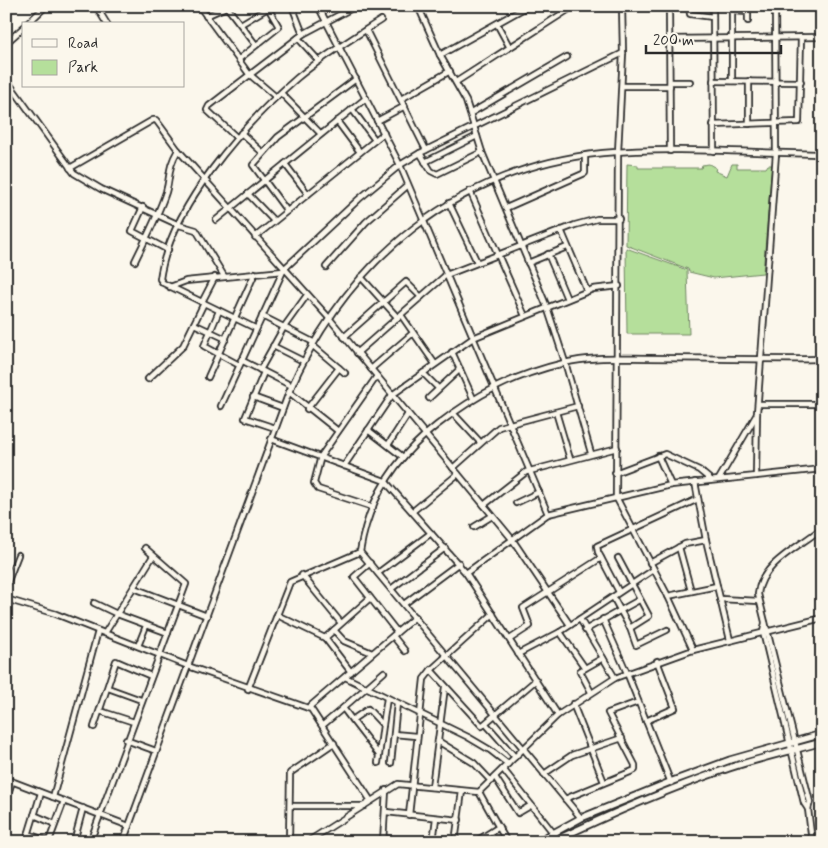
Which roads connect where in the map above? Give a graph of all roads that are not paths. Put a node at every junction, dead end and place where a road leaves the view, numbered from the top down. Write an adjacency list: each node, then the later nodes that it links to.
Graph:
1 (46, 6): 25 (street)
2 (96, 6): 26 (street)
3 (199, 6): 20 (street)
4 (228, 6): 20 (street); 27 (street)
5 (292, 6): 31 (street)
6 (318, 6): 23 (street)
7 (356, 6): 23 (street)
8 (418, 6): 44 (street)
9 (528, 6): 28 (street)
10 (574, 6): 17 (street)
11 (622, 6): 43 (street)
12 (669, 6): 38 (street)
13 (689, 6): 21 (street)
14 (713, 6): 21 (street)
15 (775, 6): 37 (street)
16 (269, 7): 27 (street); 40 (street)
17 (565, 8): 41 (street)
18 (732, 9): 19 (street); 34 (street)
19 (748, 9): 24 (street)
20 (206, 16): 46 (street)
21 (713, 17): 33 (street)
22 (381, 20): 30 (street)
23 (326, 21): 31 (street); 42 (street)
24 (748, 21)
25 (29, 22)
26 (106, 22)
27 (240, 24): 40 (street)
28 (497, 24): 41 (street); 44 (street)
29 (22, 29): 39 (street)
30 (366, 30): 42 (street); 64 (street)
31 (303, 34): 36 (street)
32 (822, 36): 35 (street)
33 (713, 37): 34 (street); 38 (street); 52 (street)
34 (732, 37): 37 (street); 53 (street)
35 (801, 37): 37 (street); 58 (street)
36 (298, 38): 47 (street); 49 (street)
37 (774, 38): 57 (street)
38 (670, 39): 59 (street)
39 (6, 43)
40 (256, 45): 46 (street)
41 (509, 46): 55 (street)
42 (340, 47): 47 (street); 50 (street)
43 (623, 52): 60 (street); 74 (street)
44 (440, 55): 48 (street)
45 (567, 57): 67 (street)
46 (239, 59): 49 (street)
47 (319, 61): 61 (street)
48 (450, 71): 55 (street); 64 (street)
49 (249, 74): 62 (street); 79 (street)
50 (356, 78): 63 (street); 68 (street)
51 (6, 79): 96 (street)
52 (713, 81): 53 (street); 73 (street)
53 (732, 81): 54 (street)
54 (749, 81): 57 (street); 71 (street)
55 (456, 82): 67 (street)
56 (690, 82): 59 (street)
57 (774, 82): 58 (street); 72 (street)
58 (801, 82): 72 (street)
59 (670, 84): 60 (street); 83 (street)
60 (622, 86): 88 (street)
61 (281, 93): 62 (street); 68 (street)
62 (276, 97): 75 (street)
63 (366, 98): 66 (street); 70 (street)
64 (401, 99): 65 (street)
65 (405, 106): 70 (street); 82 (street)
66 (352, 109): 69 (street); 80 (street)
67 (470, 113): 74 (street)
68 (306, 117): 77 (street); 85 (street)
69 (337, 121): 77 (street); 86 (street)
70 (377, 121): 76 (street)
71 (750, 124): 72 (street); 73 (street)
72 (776, 124): 89 (street)
73 (713, 125): 84 (street)
74 (475, 127): 78 (street); 82 (street)
75 (241, 133): 79 (street); 85 (street)
76 (384, 133): 80 (street); 95 (street)
77 (321, 134): 94 (street)
78 (477, 136): 87 (street); 93 (street)
79 (236, 137): 97 (street)
80 (375, 140): 86 (street)
81 (178, 150): 96 (street); 97 (street); 109 (street)
82 (426, 150): 90 (street)
83 (670, 151): 84 (street); 88 (street)
84 (714, 151): 89 (street)
85 (262, 152): 98 (street)
86 (360, 152): 103 (street)
87 (482, 152): 93 (street); 99 (street)
88 (618, 152): 92 (street); 110 (street)
89 (776, 153): 91 (street); 162 (street)
90 (420, 154): 93 (street); 95 (street)
91 (822, 154)
92 (585, 156): 99 (street); 106 (street)
93 (425, 162)
94 (285, 164): 98 (street); 103 (street)
95 (400, 165): 100 (street); 127 (street)
96 (70, 168): 105 (street)
97 (205, 180): 107 (street); 114 (street)
98 (265, 180): 102 (street); 108 (street)
99 (494, 180): 101 (street); 106 (street)
100 (407, 186): 113 (street); 126 (street)
101 (470, 191): 104 (street); 121 (street)
102 (248, 194): 107 (street); 112 (street)
103 (308, 194): 108 (street)
104 (448, 204): 113 (street); 124 (street)
105 (143, 207): 109 (street); 117 (street)
106 (506, 208): 118 (street)
107 (230, 209): 111 (street); 116 (street)
108 (287, 211): 112 (street)
109 (157, 214): 114 (street); 117 (street)
110 (619, 219): 115 (street); 133 (street)
111 (216, 220)
112 (274, 221): 116 (street)
113 (422, 221): 129 (street); 132 (street)
114 (179, 225): 120 (street); 130 (street)
115 (561, 230): 118 (street); 119 (street)
116 (254, 237): 127 (street)
117 (145, 238): 120 (street); 123 (street)
118 (521, 245): 121 (street); 125 (street)
119 (567, 247): 122 (street); 135 (street)
120 (168, 250): 134 (street)
121 (498, 253): 124 (street); 144 (street)
122 (548, 254): 125 (street); 138 (street)
123 (135, 261)
124 (477, 262): 129 (street)
125 (528, 263): 141 (street)
126 (326, 267)
127 (283, 270): 128 (street); 136 (street); 143 (street)
128 (255, 273): 130 (street); 146 (street)
129 (446, 275): 137 (street); 154 (street)
130 (224, 276): 131 (street)
131 (215, 277): 134 (street); 140 (street)
132 (361, 277): 139 (street); 147 (street)
133 (619, 286): 135 (street); 161 (street)
134 (170, 287): 140 (street)
135 (587, 292): 138 (street)
136 (307, 295): 147 (street); 149 (street)
137 (421, 297): 139 (street); 145 (street)
138 (567, 299): 141 (street)
139 (384, 301): 145 (street); 153 (street)
140 (203, 303): 142 (street); 148 (street)
141 (546, 307): 144 (street); 166 (street)
142 (220, 311): 146 (street); 151 (street)
143 (262, 316): 149 (street); 150 (street)
144 (525, 316): 154 (street)
145 (400, 317): 152 (street); 159 (street)
146 (235, 318): 150 (street); 155 (street)
147 (329, 318): 153 (street); 156 (street)
148 (194, 324): 151 (street); 176 (street)
149 (284, 327): 156 (street); 157 (street)
150 (256, 328): 165 (street)
151 (209, 331): 155 (street); 160 (street)
152 (413, 333): 167 (street); 169 (street)
153 (344, 337): 159 (street)
154 (472, 338): 158 (street); 178 (street)
155 (226, 339): 160 (street)
156 (313, 344): 164 (street); 168 (street)
157 (273, 346): 164 (street); 171 (street)
158 (452, 352): 167 (street); 170 (street)
159 (357, 353): 169 (street)
160 (218, 355): 165 (street); 174 (street)
161 (618, 358): 162 (street); 166 (street); 203 (street)
162 (763, 358): 163 (street); 185 (street)
163 (822, 360)
164 (304, 361): 177 (street)
165 (240, 362): 171 (street); 186 (street)
166 (565, 362): 178 (street); 187 (street)
167 (435, 364): 173 (street)
168 (339, 368): 172 (street); 190 (street)
169 (371, 370): 175 (street)
170 (460, 370): 179 (street); 184 (street)
171 (262, 371): 177 (street); 182 (street)
172 (345, 373)
173 (423, 373): 179 (street); 181 (street)
174 (208, 376)
175 (377, 376): 181 (street); 198 (street)
176 (148, 379)
177 (292, 386): 180 (street)
178 (494, 386): 184 (street); 195 (street)
179 (438, 388): 183 (street)
180 (289, 392): 189 (street); 190 (street)
181 (392, 395): 194 (street); 197 (street)
182 (254, 397): 189 (street); 196 (street)
183 (429, 398)
184 (473, 398): 192 (street)
185 (759, 404): 188 (street); 193 (street)
186 (221, 406)
187 (578, 406): 191 (street); 204 (street)
188 (822, 406)
189 (283, 408): 196 (street)
190 (307, 409): 198 (street)
191 (556, 412): 195 (street); 208 (street)
192 (453, 413): 199 (street); 201 (street)
193 (758, 413): 215 (street); 216 (street)
194 (408, 414): 199 (street); 202 (street)
195 (509, 424): 201 (street); 212 (street)
196 (275, 428): 200 (street)
197 (368, 430): 202 (street); 209 (street)
198 (338, 431): 205 (street)
199 (425, 435): 207 (street); 210 (street)
200 (271, 440): 205 (street); 273 (street)
201 (480, 442): 210 (street)
202 (388, 445): 207 (street)
203 (617, 448): 204 (street); 213 (street)
204 (591, 453): 208 (street)
205 (321, 456): 209 (street); 226 (street)
206 (658, 456): 213 (street); 217 (street); 220 (street)
207 (403, 457): 218 (street)
208 (570, 459): 212 (street)
209 (344, 466): 218 (street)
210 (453, 468): 214 (street)
211 (822, 468): 215 (street)
212 (530, 471): 221 (street); 225 (street)
213 (616, 472): 222 (street)
214 (458, 474): 225 (street); 227 (street)
215 (756, 476): 216 (street)
216 (719, 479): 217 (street)
217 (711, 480): 219 (street)
218 (385, 481): 226 (street); 227 (street)
219 (695, 482): 220 (street); 223 (street)
220 (671, 486): 222 (street)
221 (538, 492): 224 (street); 228 (street)
222 (616, 497): 228 (street); 232 (street)
223 (698, 499): 232 (street); 235 (street)
224 (516, 503)
225 (484, 505): 229 (street)
226 (373, 506): 239 (street)
227 (412, 511): 233 (street)
228 (548, 514): 234 (street)
229 (492, 516): 230 (street); 234 (street)
230 (474, 527)
231 (822, 528): 265 (street)
232 (632, 529): 242 (street); 245 (street)
233 (431, 533): 238 (street); 248 (street)
234 (512, 539): 249 (street); 256 (street)
235 (706, 540): 236 (street); 253 (street)
236 (679, 547): 245 (street); 257 (street)
237 (145, 548): 241 (street)
238 (445, 548): 246 (street); 255 (street)
239 (360, 552): 244 (street); 250 (street)
240 (18, 556): 252 (street)
241 (152, 556): 254 (street); 268 (street)
242 (601, 558): 256 (street); 258 (street)
243 (618, 558): 251 (street)
244 (370, 563): 248 (street); 261 (street)
245 (650, 563): 247 (street)
246 (459, 564): 249 (street); 267 (street)
247 (653, 570): 251 (street); 259 (street)
248 (378, 573): 255 (street)
249 (466, 573): 271 (street)
250 (302, 575): 272 (street); 278 (street)
251 (630, 585): 258 (street); 264 (street)
252 (6, 586)
253 (717, 586): 257 (street); 263 (street)
254 (134, 588): 268 (street); 270 (street)
255 (391, 588): 267 (street)
256 (547, 591): 280 (street); 295 (street)
257 (691, 591): 259 (street)
258 (619, 592): 260 (street)
259 (668, 596): 298 (street)
260 (613, 597): 269 (street); 276 (street)
261 (370, 598): 278 (street); 288 (street)
262 (6, 599): 287 (street)
263 (720, 599): 265 (street); 296 (street)
264 (639, 600): 269 (street); 282 (street)
265 (759, 600): 279 (street)
266 (94, 603): 270 (street)
267 (404, 604): 274 (street)
268 (178, 605): 273 (street); 292 (street)
269 (621, 610): 277 (street); 282 (street)
270 (117, 614): 281 (street); 291 (street)
271 (494, 614): 295 (street); 303 (street)
272 (277, 615): 294 (street); 319 (street)
273 (207, 616): 306 (street)
274 (414, 617): 288 (street); 303 (street)
275 (822, 618): 286 (street)
276 (580, 619): 280 (street); 284 (street)
277 (603, 620): 284 (street); 311 (street)
278 (342, 623): 283 (street)
279 (765, 623): 286 (street); 290 (street)
280 (570, 625): 289 (street)
281 (146, 626): 292 (street); 297 (street)
282 (630, 628): 285 (street)
283 (334, 630): 294 (street); 301 (street)
284 (585, 630): 304 (street)
285 (667, 630)
286 (769, 630): 290 (street); 321 (street)
287 (98, 631): 291 (street); 381 (street)
288 (398, 632): 293 (street)
289 (560, 632): 302 (street); 307 (street)
290 (762, 632): 296 (street); 323 (street)
291 (105, 633): 297 (street)
292 (168, 633): 300 (street)
293 (393, 636): 299 (street); 301 (street)
294 (325, 638): 309 (street)
295 (510, 640): 302 (street)
296 (730, 640): 298 (street)
297 (138, 646): 300 (street)
298 (693, 650): 305 (street)
299 (405, 651)
300 (159, 654): 306 (street); 312 (street)
301 (372, 654): 309 (street)
302 (518, 654): 315 (street)
303 (446, 655): 308 (street); 332 (street)
304 (603, 658): 307 (street); 314 (street)
305 (657, 661): 311 (street); 335 (street)
306 (188, 666): 319 (street); 354 (street)
307 (585, 668): 320 (street)
308 (430, 670): 317 (street); 331 (street)
309 (351, 672): 313 (street)
310 (384, 672): 316 (street)
311 (627, 673): 314 (street); 325 (street)
312 (151, 676): 318 (street); 324 (street)
313 (345, 677): 316 (street); 328 (street)
314 (615, 678): 320 (street)
315 (536, 680): 332 (street); 333 (street)
316 (366, 687): 322 (street); 329 (street)
317 (445, 687): 337 (street); 338 (street)
318 (108, 688): 324 (street); 330 (street)
319 (248, 689): 328 (street)
320 (591, 692): 327 (street)
321 (786, 697): 323 (street); 348 (street)
322 (387, 698): 326 (street); 340 (street)
323 (779, 698): 348 (street)
324 (142, 700): 336 (street)
325 (638, 702): 335 (street); 345 (street)
326 (397, 703): 331 (street); 342 (street)
327 (573, 704): 333 (street); 352 (street)
328 (308, 708): 339 (street)
329 (343, 708): 334 (street); 339 (street)
330 (100, 711): 336 (street); 341 (street)
331 (419, 713): 337 (street); 344 (street)
332 (496, 716): 338 (street); 351 (street)
333 (558, 716): 351 (street)
334 (352, 720): 340 (street); 355 (street)
335 (646, 721): 371 (street)
336 (134, 722): 346 (street)
337 (441, 723): 347 (street); 360 (street)
338 (486, 724): 356 (street)
339 (323, 725): 350 (street)
340 (383, 725): 355 (street)
341 (94, 727)
342 (394, 734): 344 (street); 359 (street)
343 (822, 734): 348 (main road)
344 (416, 736): 372 (street)
345 (622, 738): 352 (street); 370 (street)
346 (126, 740): 354 (street); 393 (street)
347 (438, 741): 368 (street); 373 (street)
348 (794, 742): 353 (street); 357 (main road)
349 (822, 742): 353 (main road)
350 (334, 743): 385 (street); 386 (street)
351 (523, 748): 356 (street); 364 (street)
352 (591, 748): 364 (street); 370 (street)
353 (796, 750): 362 (main road); 377 (street); 379 (street)
354 (156, 751): 401 (street)
355 (379, 756): 358 (street)
356 (515, 757): 360 (street)
357 (730, 760): 361 (main road); 362 (main road)
358 (378, 763)
359 (391, 763)
360 (508, 764): 363 (street)
361 (711, 767): 365 (main road); 371 (main road)
362 (731, 768): 365 (main road)
363 (503, 770): 366 (street); 388 (street)
364 (544, 774): 383 (street)
365 (713, 774): 374 (main road)
366 (495, 777): 368 (street); 388 (street)
367 (6, 779): 369 (street)
368 (491, 781): 378 (street)
369 (12, 782): 380 (street); 382 (street)
370 (604, 782): 383 (street)
371 (670, 782): 374 (street); 391 (main road)
372 (410, 784): 373 (street); 375 (street); 395 (street)
373 (432, 787): 376 (street)
374 (673, 789): 398 (main road)
375 (386, 790): 385 (street); 392 (street)
376 (462, 791): 378 (street); 399 (street)
377 (808, 791): 379 (street); 390 (street)
378 (479, 792): 402 (street)
379 (802, 792): 390 (street)
380 (42, 793): 381 (street); 394 (street)
381 (53, 797): 384 (street)
382 (6, 799)
383 (565, 799): 397 (street)
384 (64, 801): 389 (street); 400 (street)
385 (371, 801): 387 (street)
386 (290, 806): 387 (street); 411 (street)
387 (364, 806): 412 (street)
388 (530, 806): 404 (street)
389 (82, 808): 393 (street); 408 (street)
390 (808, 809): 420 (street)
391 (597, 811): 397 (main road); 398 (main road)
392 (386, 812): 395 (street); 405 (street)
393 (100, 813): 401 (street); 409 (street)
394 (34, 815): 400 (street); 403 (street)
395 (409, 815): 396 (street)
396 (436, 818): 399 (street); 414 (street)
397 (581, 818): 404 (main road)
398 (600, 819): 404 (main road)
399 (459, 820): 415 (street)
400 (55, 824): 407 (street)
401 (129, 826): 410 (street)
402 (499, 827): 416 (street); 417 (street)
403 (28, 834): 406 (street); 407 (street)
404 (556, 836): 418 (main road); 419 (main road)
405 (383, 840): 413 (street)
406 (26, 842)
407 (49, 842)
408 (74, 842)
409 (90, 842)
410 (122, 842)
411 (289, 842)
412 (307, 842)
413 (406, 842)
414 (433, 842)
415 (455, 842)
416 (475, 842)
417 (507, 842)
418 (537, 842)
419 (552, 842)
420 (812, 842)

